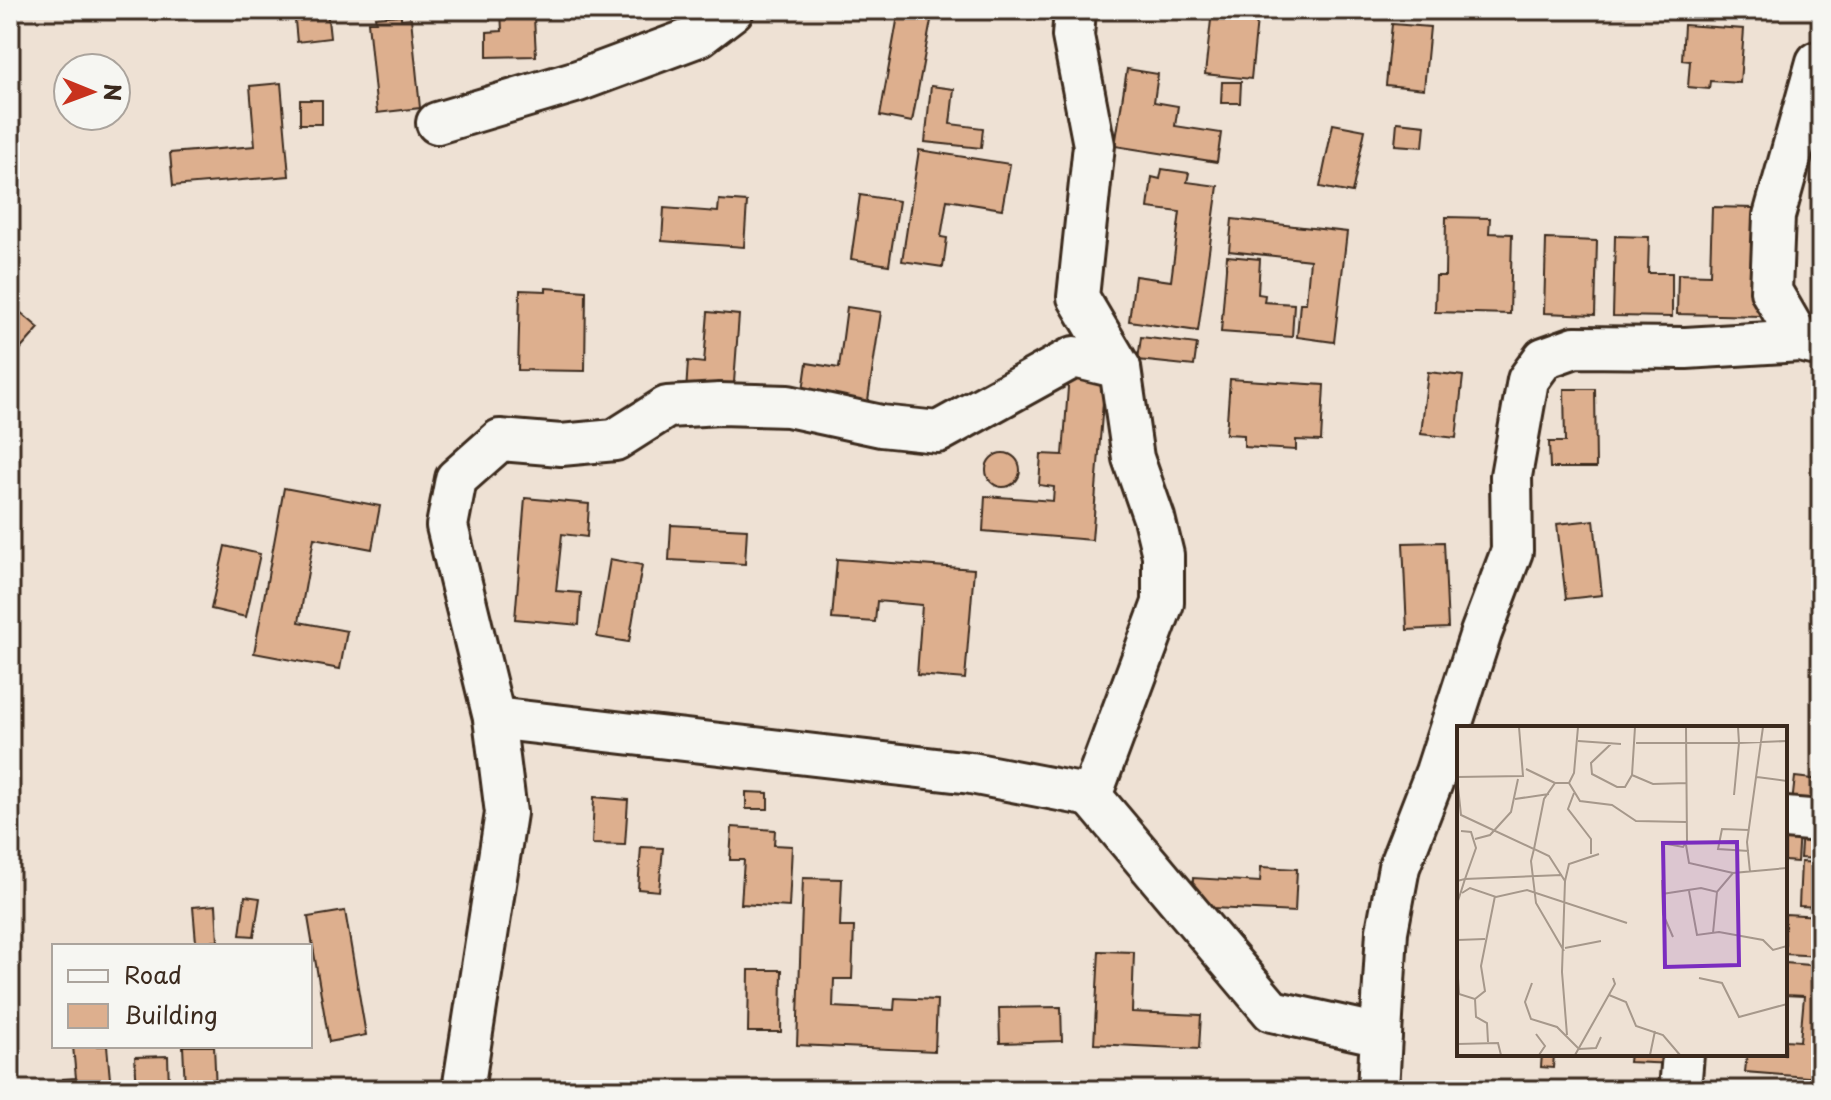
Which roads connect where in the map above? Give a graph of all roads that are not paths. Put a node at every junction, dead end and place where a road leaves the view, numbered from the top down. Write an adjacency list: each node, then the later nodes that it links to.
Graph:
1 (733, 10): 4 (street)
2 (1075, 10): 6 (street)
3 (1817, 62): 5 (street)
4 (437, 123)
5 (1811, 343): 11 (street)
6 (1120, 368): 7 (street); 8 (street)
7 (494, 718): 8 (street); 13 (street)
8 (1091, 796): 11 (street)
9 (1787, 818): 10 (street)
10 (1821, 821)
11 (1381, 1035): 14 (street)
12 (1683, 1056): 15 (street)
13 (463, 1090)
14 (1378, 1090)
15 (1680, 1090)

